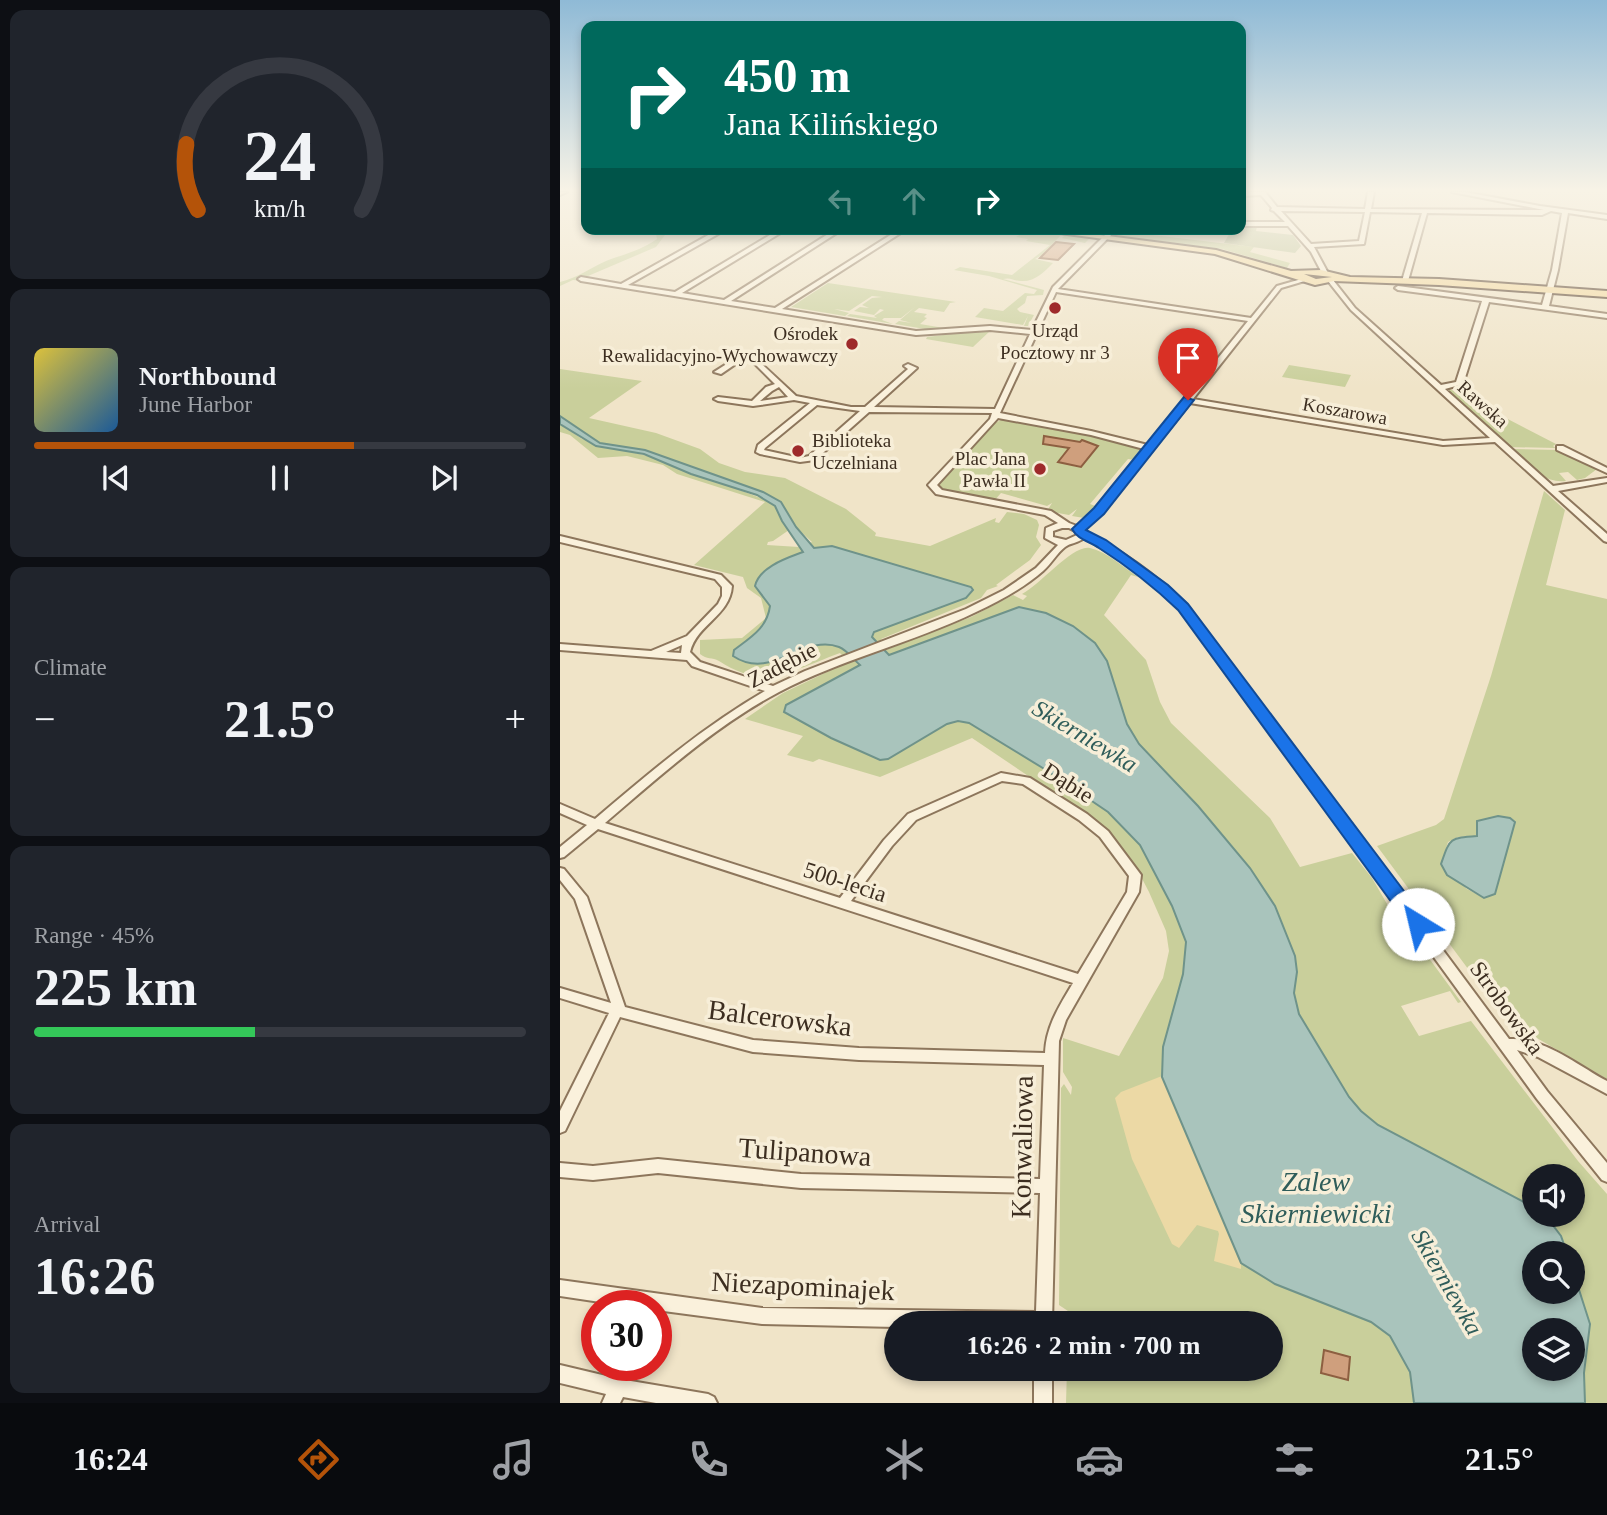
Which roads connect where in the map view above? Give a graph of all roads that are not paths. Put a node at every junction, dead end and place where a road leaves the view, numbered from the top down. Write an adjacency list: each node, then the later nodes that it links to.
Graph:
1 (673, 257): 14 (street)
2 (737, 257): 17 (street)
3 (795, 257): 20 (street)
4 (859, 257): 22 (street)
5 (1086, 257): 15 (street)
6 (1234, 257): 11 (main road)
7 (1315, 257): 10 (street, Rawska)
8 (1410, 257): 13 (street)
9 (1556, 257): 16 (street)
10 (1326, 275): 11 (main road); 13 (main road); 29 (street, Rawska)
11 (1303, 276): 24 (street)
12 (581, 279): 14 (street)
13 (1401, 284): 16 (main road); 19 (street)
14 (623, 285): 17 (street)
15 (1054, 290): 24 (street); 25 (street)
16 (1550, 290): 18 (main road); 21 (street)
17 (676, 294): 20 (street)
18 (1607, 294)
19 (1486, 300): 21 (street); 29 (street)
20 (725, 302): 22 (street)
21 (1545, 308): 23 (street)
22 (777, 310): 25 (street)
23 (1607, 316)
24 (1252, 320): 32 (street)
25 (1035, 332): 36 (street)
26 (908, 366): 35 (street)
27 (718, 372): 28 (street)
28 (780, 384): 30 (street); 34 (street)
29 (1439, 388): 37 (street, Rawska)
30 (794, 398): 33 (street); 34 (street)
31 (718, 399): 34 (street)
32 (1188, 400): 37 (street, Koszarowa); 38 (street)
33 (816, 402): 35 (street); 35 (street)
34 (752, 404)
35 (866, 409): 36 (street)
36 (997, 413): 38 (street); 43 (street, Strobowska)
37 (1497, 440): 42 (street, Rawska)
38 (1149, 448): 46 (street)
39 (1560, 448): 40 (street)
40 (1607, 471)
41 (1607, 480): 42 (street)
42 (1552, 489): 48 (street, Rawska)
43 (1036, 512): 44 (street, Strobowska); 45 (street)
44 (1066, 525): 45 (street); 46 (street, Strobowska)
45 (1054, 527): 49 (street)
46 (1080, 534): 49 (street); 63 (street, Strobowska)
47 (560, 539): 50 (street)
48 (1607, 539)
49 (1060, 542): 54 (street, Zadębie)
50 (691, 638): 52 (street); 53 (street)
51 (560, 647): 52 (street)
52 (651, 655): 53 (street)
53 (688, 657): 54 (street)
54 (773, 690): 56 (street, Zadębie)
55 (560, 808): 56 (street, 500-lecia)
56 (596, 824): 57 (street, Zadębie); 59 (street, 500-lecia)
57 (560, 854)
58 (560, 872): 62 (street)
59 (843, 904): 60 (street, 500-lecia); 60 (street, Dąbie)
60 (1081, 980): 64 (street, Konwaliowa)
61 (560, 993): 62 (street, Balcerowska)
62 (618, 1011): 64 (street, Balcerowska); 66 (street)
63 (1506, 1045): 65 (street); 68 (street, Strobowska)
64 (1050, 1059): 69 (street, Konwaliowa)
65 (1607, 1088)
66 (560, 1126)
67 (560, 1170): 69 (street, Tulipanowa)
68 (1607, 1175)
69 (1049, 1186): 71 (street, Konwaliowa)
70 (560, 1288): 72 (street, Niezapominajek)
71 (1044, 1311)
72 (884, 1319)
73 (560, 1374): 75 (street)
74 (1043, 1381): 77 (street)
75 (615, 1396): 76 (street)
76 (708, 1403)
77 (1043, 1403)

